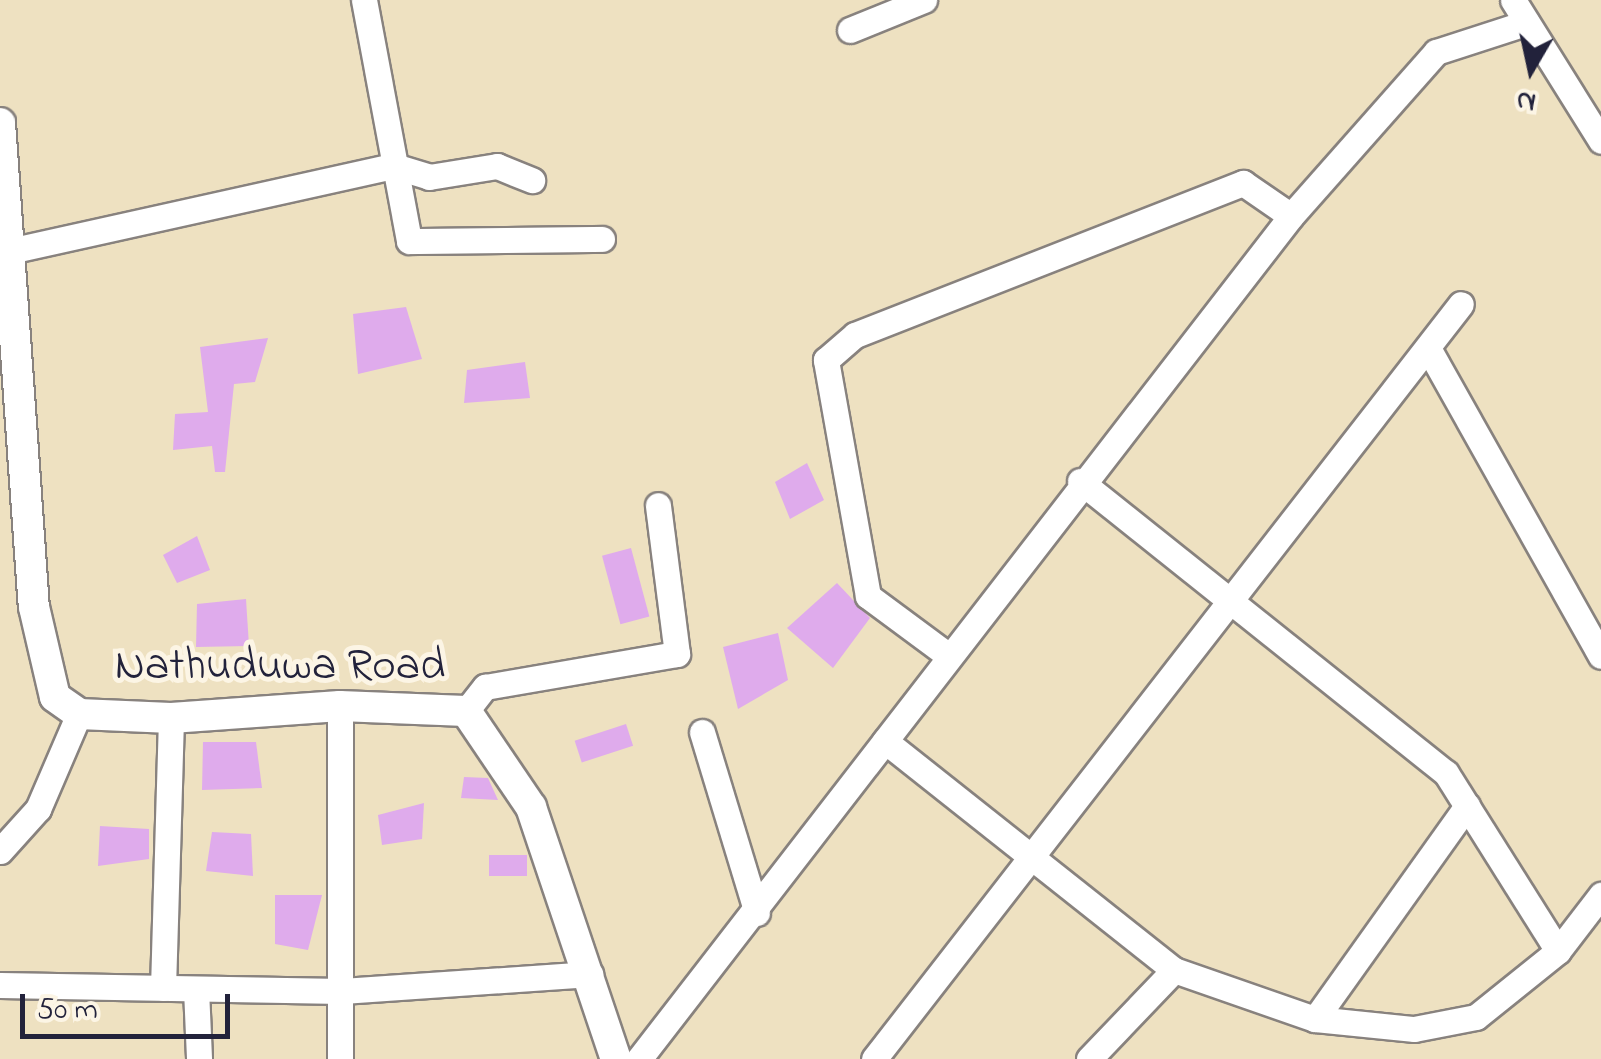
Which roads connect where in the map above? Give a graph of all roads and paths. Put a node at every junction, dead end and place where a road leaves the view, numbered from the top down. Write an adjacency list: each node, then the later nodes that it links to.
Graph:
1 (364, 0): 7 (street)
2 (924, 0): 4 (street)
3 (1519, 11): 6 (street); 9 (street)
4 (850, 30)
5 (0, 123): 11 (street, Nathuduwa Road)
6 (1601, 141)
7 (394, 166): 8 (street); 10 (street); 11 (street)
8 (532, 180)
9 (1291, 216): 14 (street); 17 (street)
10 (602, 239)
11 (14, 250): 21 (street, Nathuduwa Road)
12 (1461, 304): 13 (street)
13 (1428, 348): 16 (street); 18 (street)
14 (1080, 481): 16 (street); 17 (street)
15 (658, 505): 20 (street)
16 (1234, 600): 25 (street); 27 (street)
17 (949, 656): 24 (street)
18 (1601, 656)
19 (340, 706): 20 (street, Nathuduwa Road); 22 (street, Nathuduwa Road); 36 (street)
20 (466, 711): 32 (street, Nathuduwa Road)
21 (79, 714): 22 (street, Nathuduwa Road); 26 (street)
22 (171, 718): 34 (street)
23 (702, 732): 29 (street)
24 (885, 742): 27 (street); 29 (street)
25 (1467, 806): 30 (street); 37 (street)
26 (0, 851)
27 (1032, 864): 31 (street); 42 (street)
28 (1601, 896): 30 (street)
29 (757, 913): 41 (street)
30 (1558, 951): 37 (street)
31 (1174, 970): 37 (street); 43 (street)
32 (590, 974): 36 (street); 40 (street, Nathuduwa Road)
33 (0, 986): 34 (street)
34 (164, 988): 35 (street)
35 (196, 988): 36 (street); 38 (street)
36 (342, 991): 39 (street)
37 (1315, 1019)
38 (198, 1059)
39 (340, 1059)
40 (616, 1059)
41 (638, 1059)
42 (874, 1059)
43 (1089, 1059)

